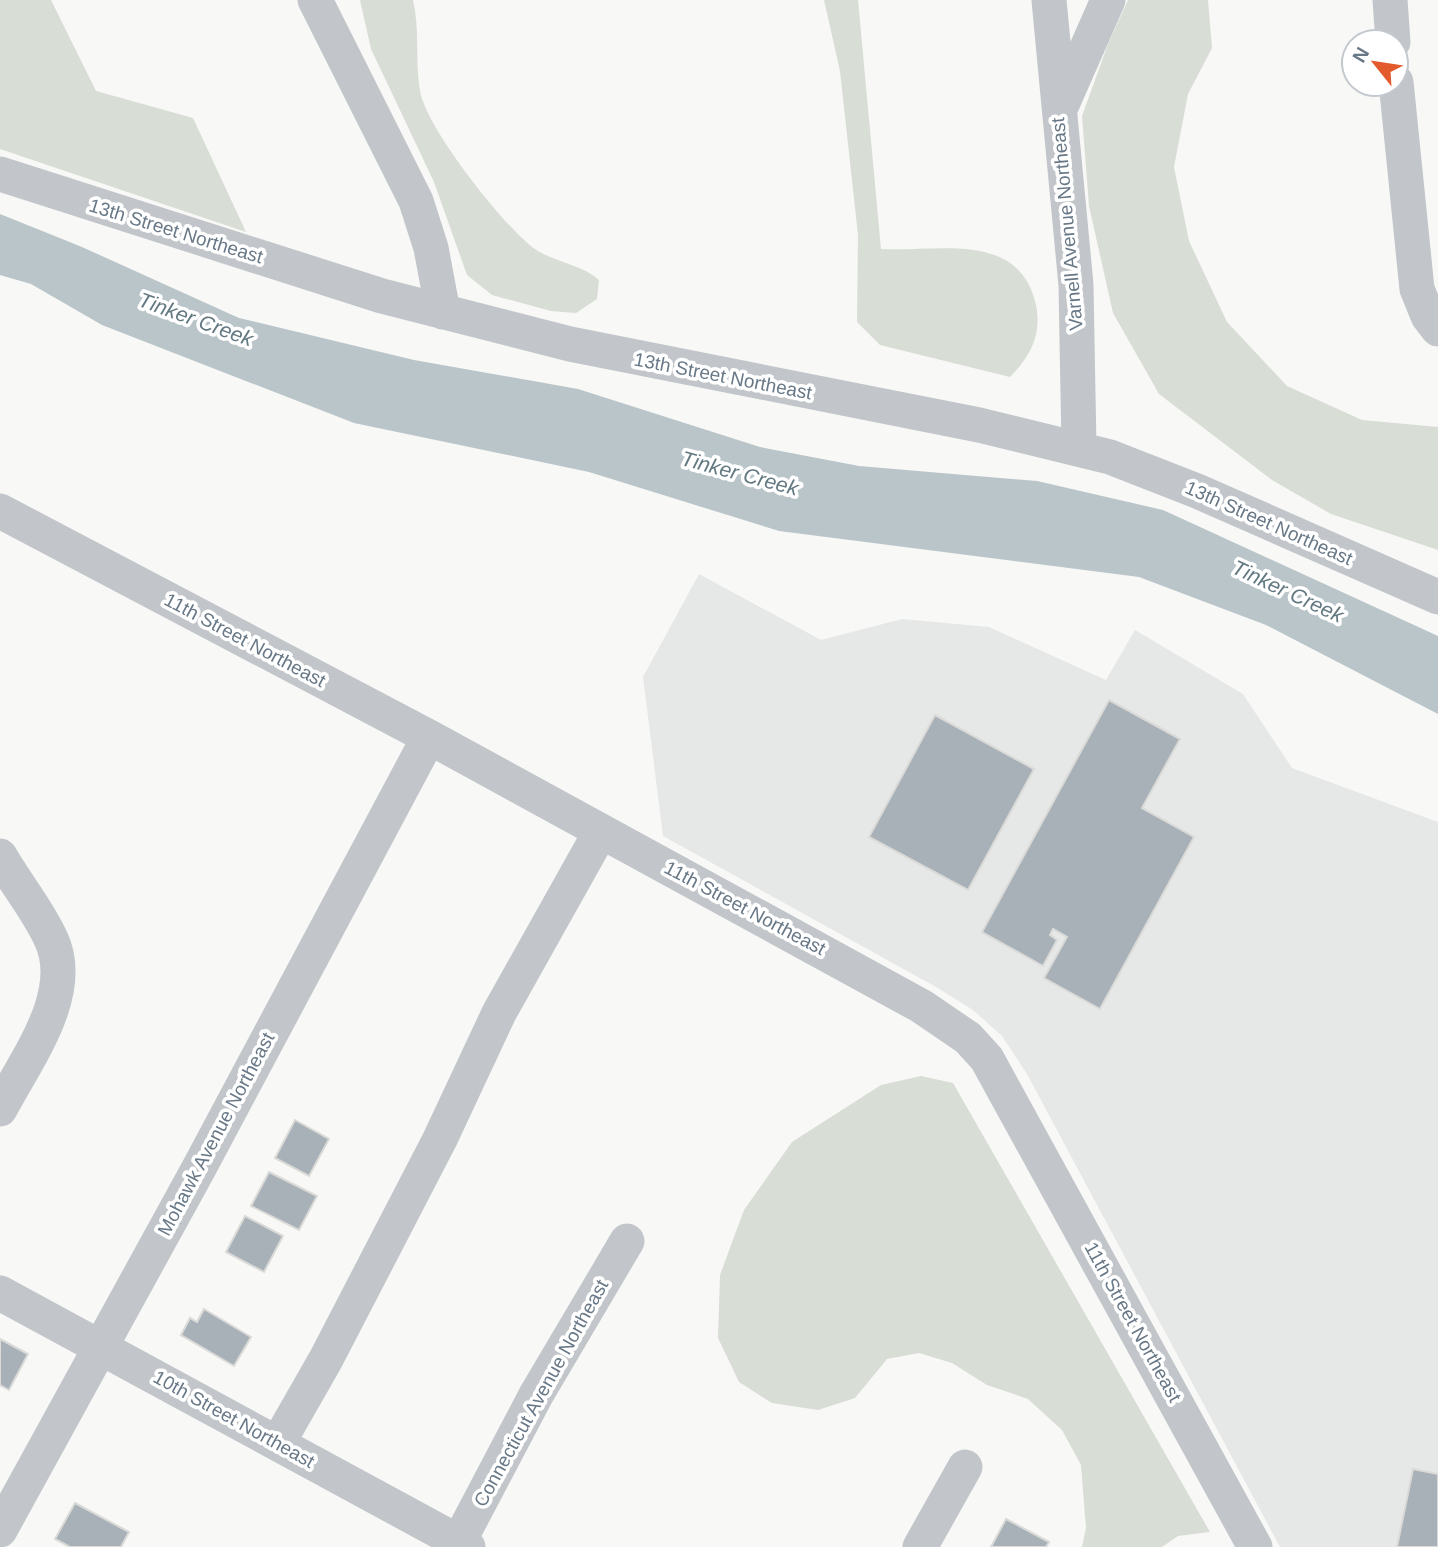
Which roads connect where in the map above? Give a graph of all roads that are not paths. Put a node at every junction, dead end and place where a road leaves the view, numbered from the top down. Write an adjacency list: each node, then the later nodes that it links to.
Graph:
1 (315, 0): 7 (street)
2 (340, 0): 7 (street)
3 (1049, 0): 9 (street, Varnell Avenue Northeast)
4 (1108, 0): 9 (street)
5 (1390, 0): 6 (street)
6 (1392, 28)
7 (348, 60): 11 (street)
8 (1398, 98): 12 (street)
9 (1058, 114): 13 (street, Varnell Avenue Northeast)
10 (0, 174): 11 (street, 13th Street Northeast)
11 (443, 312): 13 (street, 13th Street Northeast)
12 (1438, 330)
13 (1079, 448): 15 (street, 13th Street Northeast)
14 (0, 511): 16 (street, 11th Street Northeast)
15 (1438, 597)
16 (429, 737): 17 (street, 11th Street Northeast); 22 (street, Mohawk Avenue Northeast)
17 (601, 831): 23 (street); 28 (street, 11th Street Northeast)
18 (0, 856): 19 (street)
19 (0, 1109)
20 (627, 1241): 26 (street, Connecticut Avenue Northeast)
21 (0, 1293): 22 (street, 10th Street Northeast)
22 (98, 1347): 23 (street, 10th Street Northeast); 25 (street, Mohawk Avenue Northeast)
23 (278, 1443): 26 (street, 10th Street Northeast)
24 (965, 1467): 27 (street)
25 (0, 1530)
26 (461, 1545)
27 (920, 1547)
28 (1255, 1547)

